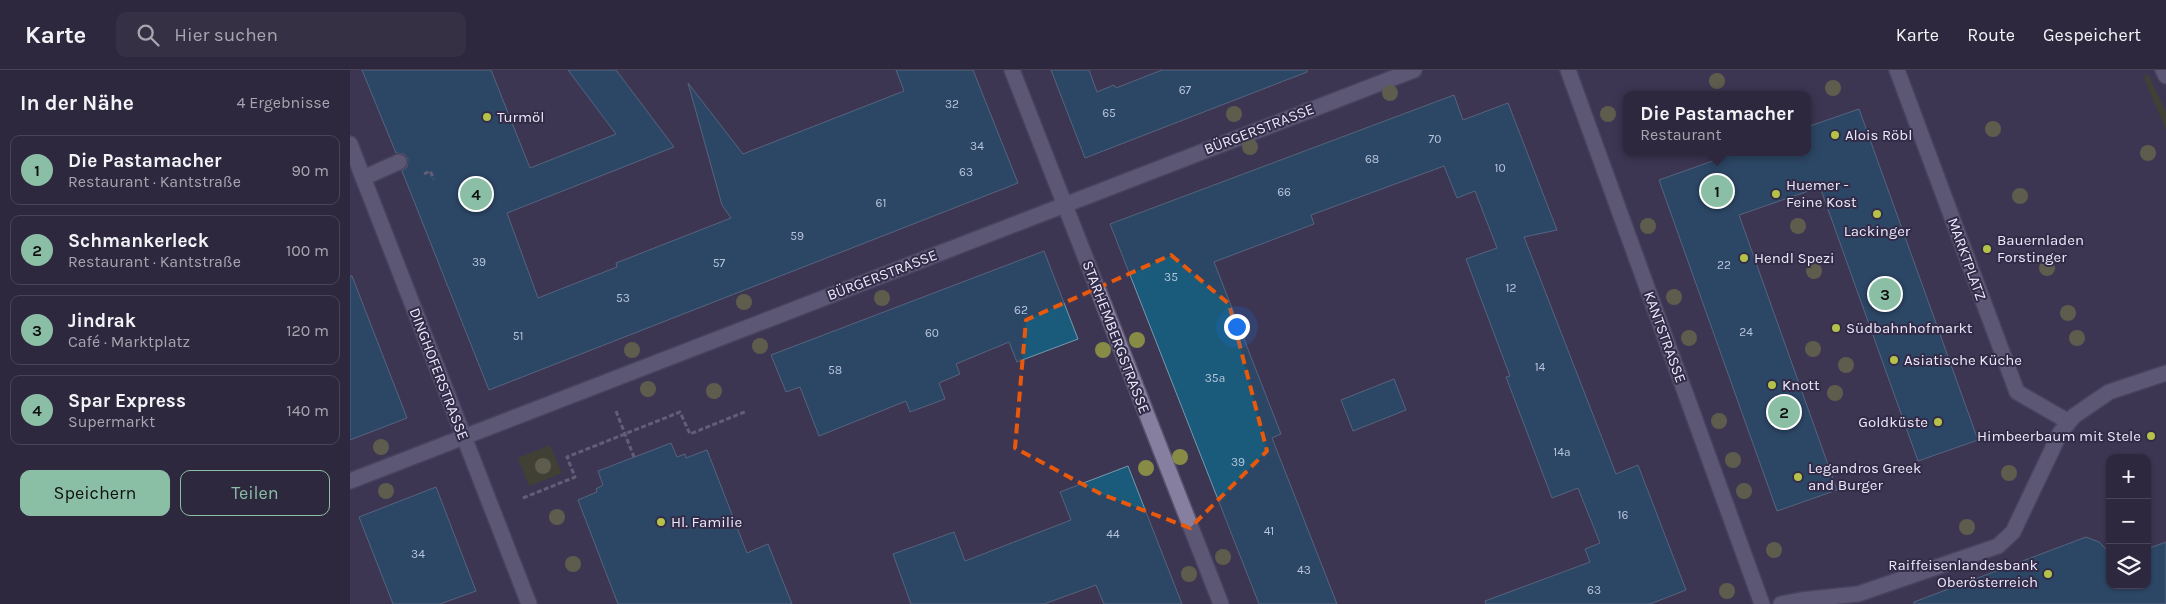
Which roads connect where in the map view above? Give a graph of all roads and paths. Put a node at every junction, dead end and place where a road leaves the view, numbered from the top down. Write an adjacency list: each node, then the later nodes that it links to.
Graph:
1 (1012, 70): 10 (street, STARHEMBERGSTRASSE)
2 (1414, 70): 10 (street, BÜRGERSTRASSE)
3 (1568, 70): 22 (street, KANTSTRASSE)
4 (1897, 70): 14 (street, MARKTPLATZ)
5 (2163, 70): 6 (street)
6 (2166, 76)
7 (350, 144): 9 (street, DINGHOFERSTRASSE)
8 (399, 162): 9 (street)
9 (363, 178): 16 (street, DINGHOFERSTRASSE)
10 (1064, 204): 16 (street, BÜRGERSTRASSE); 21 (street, STARHEMBERGSTRASSE)
11 (2166, 373): 14 (street)
12 (616, 411): 15 (path)
13 (747, 411): 15 (path)
14 (2069, 422): 23 (street)
15 (625, 434): 17 (path); 19 (path)
16 (464, 437): 18 (street, BÜRGERSTRASSE); 20 (street, DINGHOFERSTRASSE)
17 (634, 457)
18 (350, 481)
19 (523, 498)
20 (529, 604)
21 (1221, 604)
22 (1762, 604)
23 (1781, 604)

